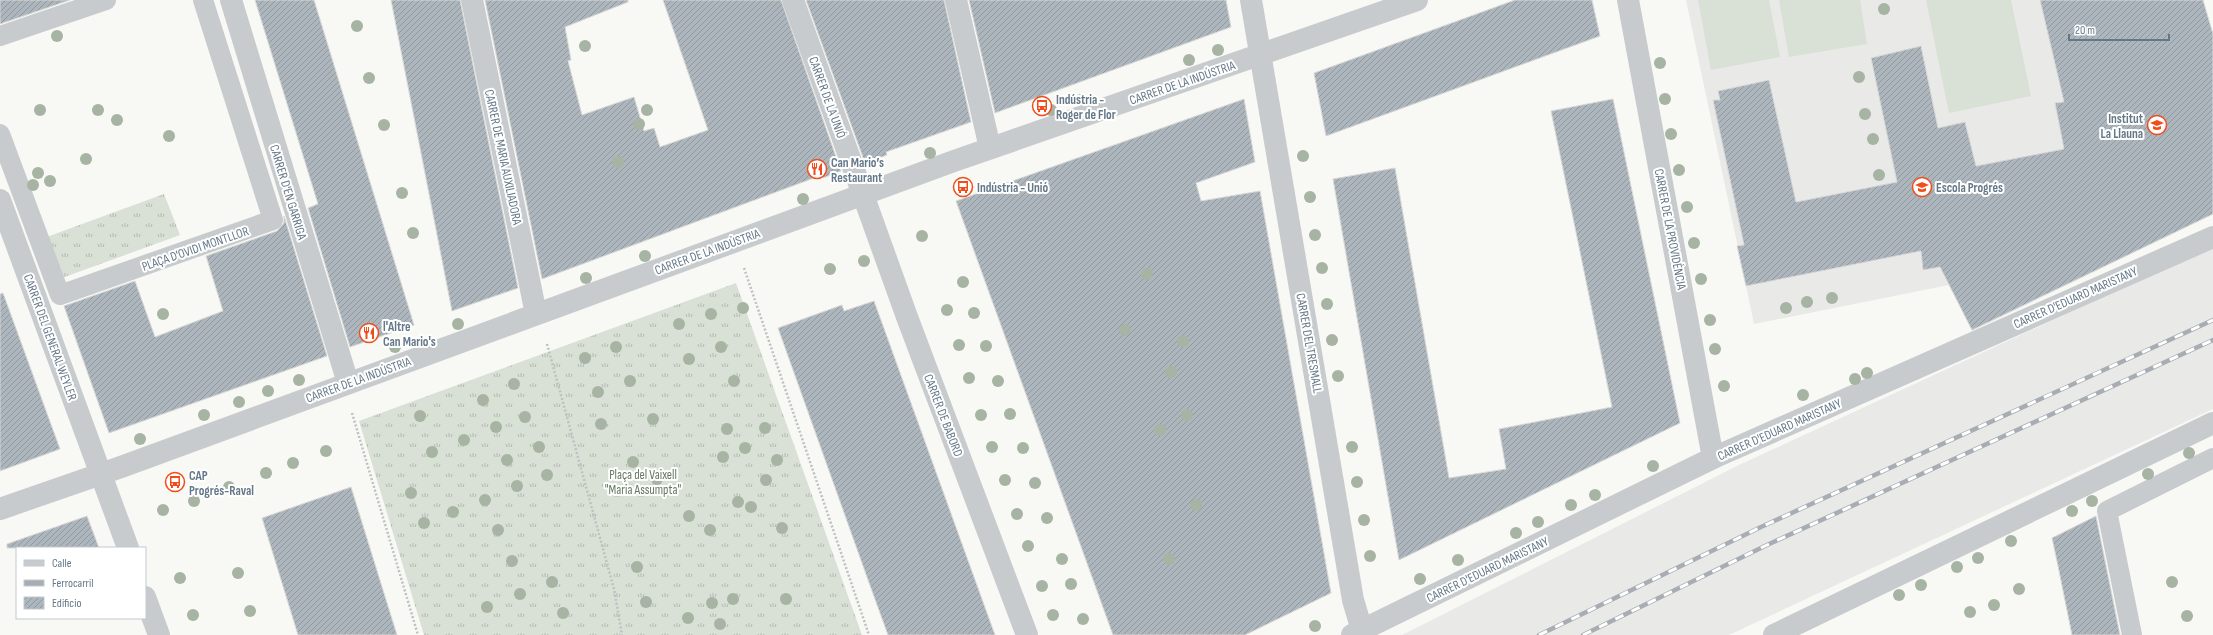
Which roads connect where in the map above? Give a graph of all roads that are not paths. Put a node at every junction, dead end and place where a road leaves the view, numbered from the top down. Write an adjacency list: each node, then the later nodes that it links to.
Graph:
1 (106, 0): 10 (street)
2 (203, 0): 12 (street, PLAÇA D'OVIDI MONTLLOR)
3 (231, 0): 18 (street, CARRER D'EN GARRIGA)
4 (472, 0): 17 (street, CARRER DE MARIA AUXILIADORA)
5 (792, 0): 14 (street, CARRER DE LA UNIÓ)
6 (956, 0): 13 (street)
7 (1251, 0): 11 (street, CARRER DEL TRESMALL)
8 (1417, 0): 11 (street, CARRER DE LA INDÚSTRIA)
9 (1628, 0): 20 (street, CARRER DE LA PROVIDÈNCIA)
10 (0, 36)
11 (1260, 55): 13 (street, CARRER DE LA INDÚSTRIA); 26 (street, CARRER DEL TRESMALL)
12 (0, 134)
13 (990, 148): 14 (street, CARRER DE LA INDÚSTRIA)
14 (863, 194): 17 (street, CARRER DE LA INDÚSTRIA); 28 (street, CARRER DE BABORD)
15 (0, 200): 22 (street, CARRER DEL GENERAL WEYLER)
16 (2213, 237): 20 (street, CARRER D'EDUARD MARISTANY)
17 (536, 314): 18 (street, CARRER DE LA INDÚSTRIA)
18 (348, 383): 22 (street, CARRER DE LA INDÚSTRIA)
19 (2213, 423): 29 (street)
20 (1713, 458): 26 (street, CARRER D'EDUARD MARISTANY)
21 (2213, 458): 30 (street)
22 (101, 474): 23 (street, CARRER DE LA INDÚSTRIA); 24 (street, CARRER DEL GENERAL WEYLER)
23 (0, 509)
24 (128, 547)
25 (146, 600): 27 (street)
26 (1357, 633)
27 (158, 635)
28 (1027, 635)
29 (1774, 635)
30 (2132, 635)

